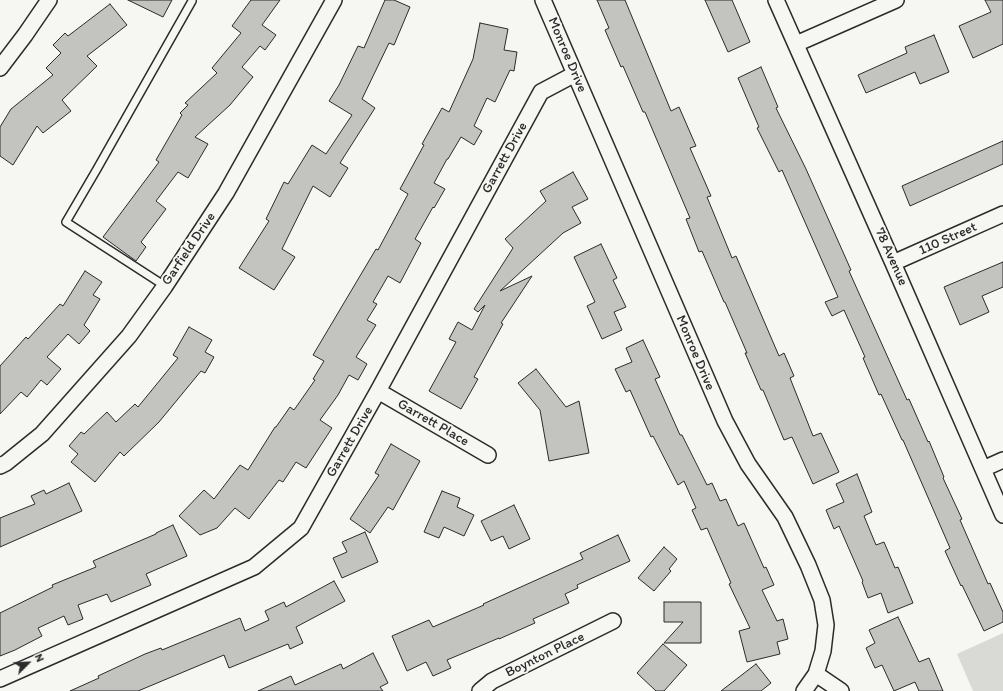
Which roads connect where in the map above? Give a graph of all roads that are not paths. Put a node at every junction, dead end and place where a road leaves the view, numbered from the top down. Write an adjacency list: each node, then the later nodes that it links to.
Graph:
1 (49, 0): 8 (street)
2 (192, 0): 12 (lane)
3 (334, 0): 12 (street, Garfield Drive)
4 (543, 0): 9 (street, Monroe Drive)
5 (776, 0): 7 (street, 78 Avenue)
6 (896, 0): 7 (street)
7 (796, 44): 11 (street, 78 Avenue)
8 (0, 68)
9 (574, 74): 13 (street, Garrett Drive); 20 (street, Monroe Drive)
10 (1003, 214): 11 (street, 110 Street)
11 (893, 263): 17 (street, 78 Avenue)
12 (165, 286): 16 (street, Garfield Drive)
13 (378, 392): 14 (street, Garrett Place); 21 (street, Garrett Drive)
14 (488, 455)
15 (1003, 460): 17 (street)
16 (0, 466)
17 (983, 469): 18 (street, 78 Avenue)
18 (1003, 515)
19 (613, 621): 22 (street, Boynton Place)
20 (816, 674): 23 (street, Monroe Drive); 24 (street)
21 (0, 679)
22 (480, 691)
23 (804, 691)
24 (841, 691)

